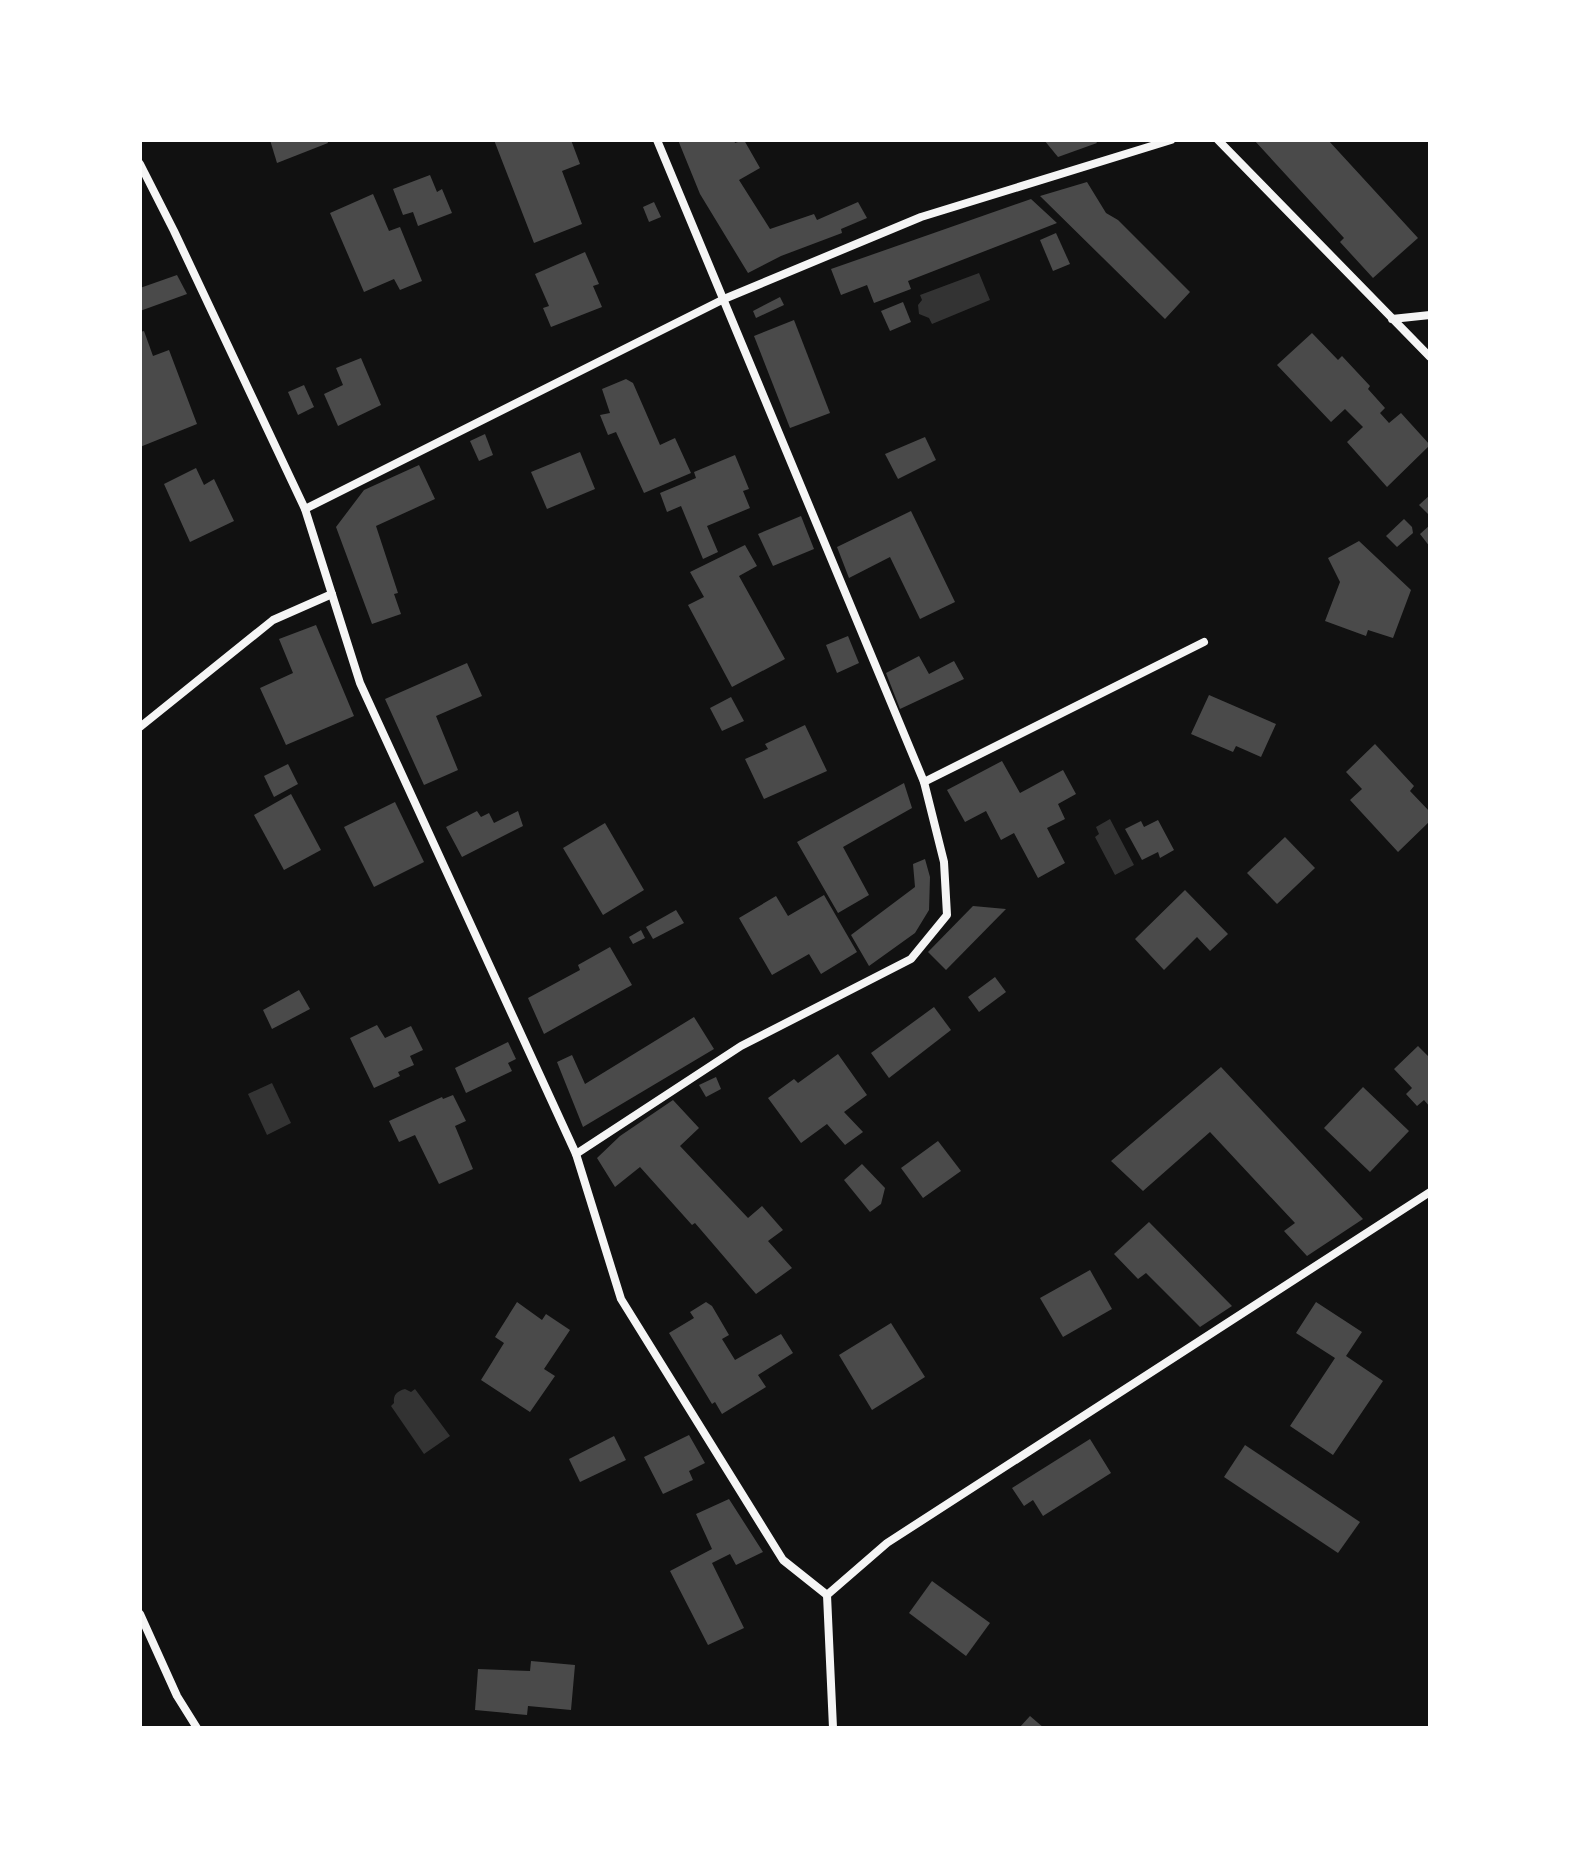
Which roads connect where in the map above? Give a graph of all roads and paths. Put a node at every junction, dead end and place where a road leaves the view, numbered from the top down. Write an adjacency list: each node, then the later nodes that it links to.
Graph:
1 (657, 140): 5 (street)
2 (1171, 140): 5 (street)
3 (1218, 140): 7 (street)
4 (140, 164): 9 (street)
5 (724, 299): 9 (street); 13 (street)
6 (1430, 315): 7 (street)
7 (1392, 319): 8 (street)
8 (1430, 357)
9 (305, 509): 10 (street)
10 (332, 594): 12 (street); 14 (street)
11 (1204, 642): 13 (street)
12 (140, 727)
13 (924, 782): 14 (street)
14 (576, 1154): 16 (street)
15 (1430, 1192): 16 (street)
16 (827, 1595): 19 (street)
17 (140, 1614): 18 (street)
18 (197, 1728)
19 (833, 1728)

